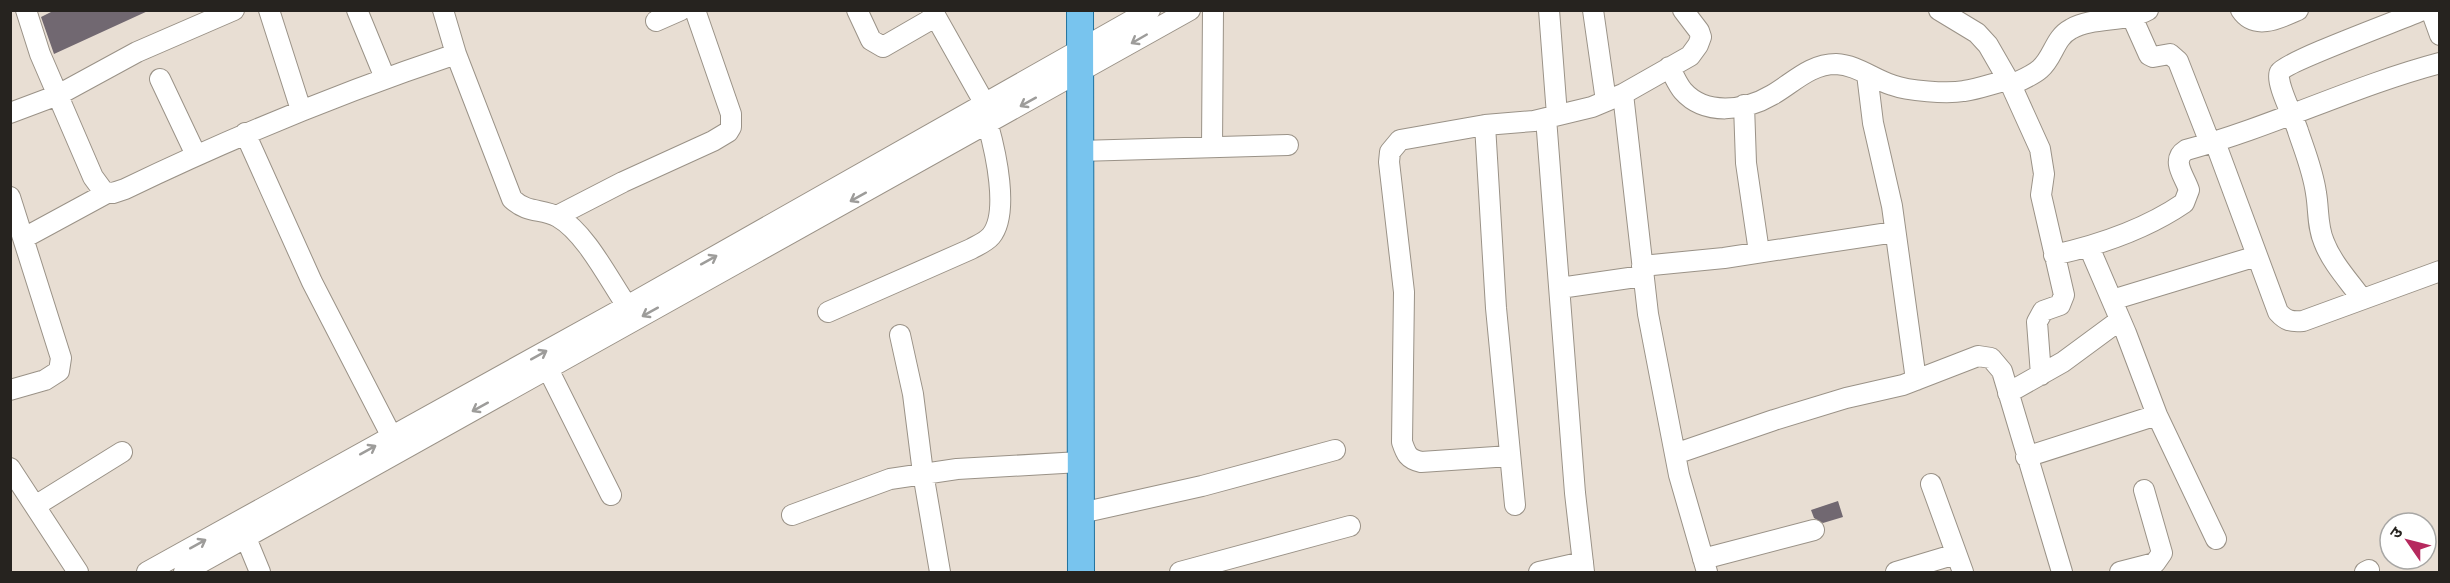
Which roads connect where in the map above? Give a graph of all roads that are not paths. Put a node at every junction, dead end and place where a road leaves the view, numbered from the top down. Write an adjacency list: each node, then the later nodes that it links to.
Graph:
1 (26, 10): 32 (street)
2 (234, 10): 32 (street)
3 (269, 10): 36 (street)
4 (357, 10): 29 (street)
5 (443, 10): 24 (street)
6 (681, 10): 22 (street)
7 (695, 10): 50 (street)
8 (857, 10): 19 (street)
9 (1080, 10): 23 (main road)
10 (1150, 10): 23 (street)
11 (1190, 10): 27 (street, one-way to 27)
12 (1213, 10): 45 (street)
13 (1549, 10): 39 (street)
14 (1593, 10): 33 (street)
15 (1683, 10): 26 (street)
16 (1939, 10): 31 (street)
17 (2241, 10): 18 (street)
18 (2298, 10)
19 (934, 14): 34 (street)
20 (2140, 14): 31 (street); 43 (street)
21 (2434, 19): 38 (street)
22 (656, 21)
23 (1079, 49): 27 (main road); 34 (street)
24 (456, 54): 29 (street); 50 (street)
25 (2439, 63): 38 (street)
26 (1669, 67): 33 (street); 35 (street)
27 (1079, 74): 40 (street, one-way to 40); 46 (main road)
28 (1868, 74): 31 (street); 35 (street); 51 (street)
29 (385, 78): 36 (street)
30 (160, 79): 47 (street)
31 (2010, 82): 55 (street)
32 (58, 95): 37 (street); 48 (street)
33 (1615, 98): 39 (street); 57 (street)
34 (984, 103): 40 (street); 62 (street, one-way to 34)
35 (1744, 105): 54 (street)
36 (302, 110): 42 (street)
37 (10, 113)
38 (2292, 113): 43 (street); 60 (street)
39 (1551, 117): 41 (street); 59 (street)
40 (991, 123): 63 (street); 66 (street, one-way to 66)
41 (1485, 125): 76 (street); 76 (street)
42 (245, 133): 47 (street); 72 (street)
43 (2213, 143): 53 (street); 56 (street)
44 (1288, 145): 45 (street)
45 (1212, 147): 46 (street)
46 (1079, 151): 78 (main road)
47 (196, 155): 48 (street)
48 (107, 193): 52 (street)
49 (10, 197): 52 (street)
50 (557, 216): 62 (street)
51 (1895, 232): 54 (street); 68 (street)
52 (24, 238): 69 (street)
53 (2089, 247): 55 (street); 61 (street)
54 (1759, 252): 57 (street)
55 (2054, 255): 67 (street)
56 (2257, 256): 60 (street); 61 (street)
57 (1642, 271): 59 (street); 75 (street)
58 (2439, 271): 60 (street)
59 (1560, 288): 94 (street)
60 (2362, 299)
61 (2112, 300): 64 (street)
62 (627, 306): 72 (street, one-way to 62)
63 (828, 312)
64 (2120, 320): 67 (street); 71 (street)
65 (900, 334): 80 (street)
66 (548, 369): 83 (street); 90 (street, one-way to 90)
67 (2042, 375): 70 (street)
68 (1916, 380): 70 (street); 75 (street)
69 (10, 390)
70 (2008, 393): 77 (street)
71 (2157, 415): 77 (street); 91 (street)
72 (392, 437): 96 (street, one-way to 72)
73 (1335, 450): 86 (street)
74 (122, 452): 84 (street)
75 (1675, 454): 93 (street)
76 (1510, 456): 85 (street)
77 (2026, 457): 104 (street)
78 (1080, 462): 80 (street); 86 (main road)
79 (10, 468): 84 (street)
80 (922, 473): 87 (street); 99 (street)
81 (1931, 484): 92 (street)
82 (2144, 490): 105 (street)
83 (611, 495)
84 (35, 506): 95 (street)
85 (1515, 506)
86 (1080, 513): 100 (main road)
87 (792, 515)
88 (1350, 526): 101 (street)
89 (1814, 530): 93 (street)
90 (246, 538): 97 (street); 98 (street)
91 (2216, 538)
92 (1960, 563): 103 (street)
93 (1705, 566)
94 (1584, 567): 102 (street)
95 (78, 573)
96 (147, 573)
97 (184, 573)
98 (260, 573)
99 (940, 573)
100 (1081, 573)
101 (1180, 573)
102 (1539, 573)
103 (1896, 573)
104 (2062, 573)
105 (2120, 573)

